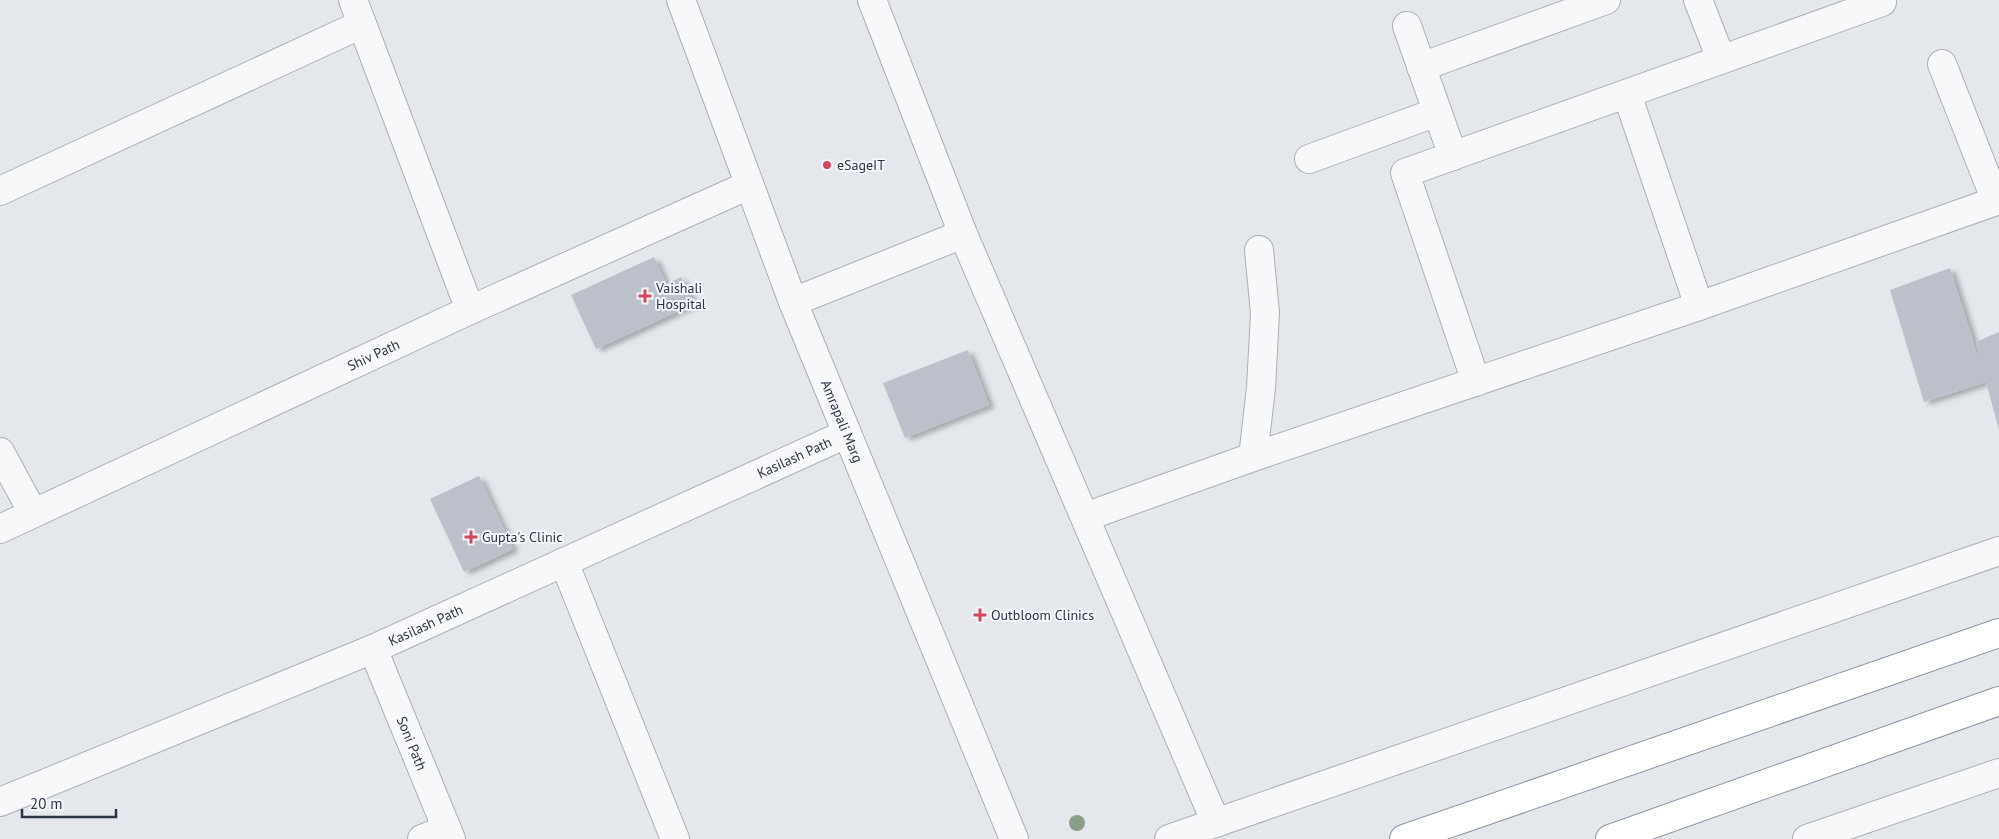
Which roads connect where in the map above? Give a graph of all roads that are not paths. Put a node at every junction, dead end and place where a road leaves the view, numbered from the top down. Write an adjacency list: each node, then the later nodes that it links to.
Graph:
1 (681, 0): 15 (street, Amrapali Marg)
2 (872, 0): 18 (street)
3 (1606, 0): 10 (street)
4 (1698, 0): 8 (street)
5 (1882, 2): 8 (street)
6 (357, 12): 16 (street); 22 (street)
7 (1407, 26): 10 (street)
8 (1721, 59): 11 (street)
9 (1942, 64): 17 (street)
10 (1421, 67): 12 (street)
11 (1627, 94): 13 (street); 21 (street)
12 (1438, 112): 13 (street); 14 (street)
13 (1454, 156): 23 (street)
14 (1309, 158)
15 (749, 185): 20 (street, Amrapali Marg); 22 (street, Shiv Path)
16 (0, 191)
17 (1997, 201): 21 (street)
18 (963, 234): 20 (street); 28 (street)
19 (1260, 250): 26 (street)
20 (793, 302): 24 (street, Amrapali Marg)
21 (1700, 306): 23 (street)
22 (470, 310): 27 (street, Shiv Path)
23 (1476, 382): 26 (street)
24 (846, 434): 31 (street, Kasilash Path); 41 (street, Amrapali Marg)
25 (0, 452): 27 (street)
26 (1253, 457): 28 (street)
27 (33, 513): 29 (street, Shiv Path)
28 (1084, 517): 37 (street)
29 (0, 529)
30 (1999, 551): 37 (street)
31 (564, 562): 33 (street, Kasilash Path); 40 (street)
32 (1999, 633): 43 (highway)
33 (374, 649): 36 (street, Kasilash Path); 38 (street, Soni Path)
34 (1999, 701): 44 (highway)
35 (1999, 774): 45 (street)
36 (0, 802)
37 (1216, 823): 42 (street)
38 (449, 834): 39 (street)
39 (422, 839)
40 (675, 839)
41 (1014, 839)
42 (1169, 839)
43 (1404, 839)
44 (1610, 839)
45 (1806, 839)

